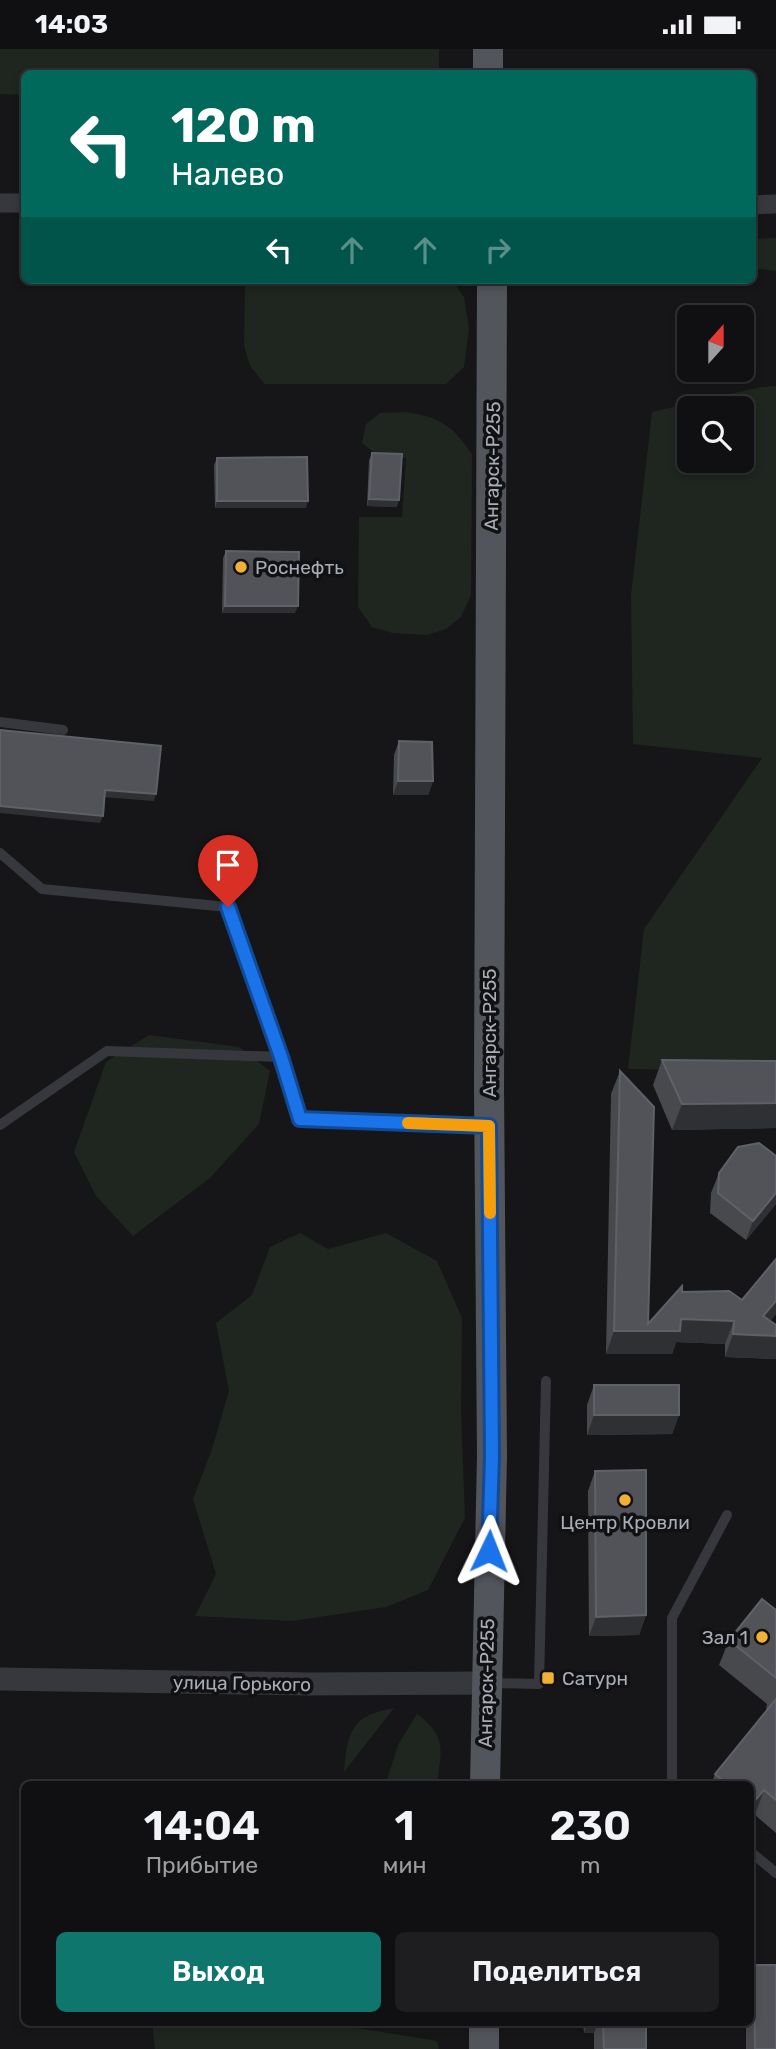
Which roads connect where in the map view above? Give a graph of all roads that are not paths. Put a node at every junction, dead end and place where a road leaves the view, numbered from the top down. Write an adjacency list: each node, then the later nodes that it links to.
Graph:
1 (488, 49): 2 (main road)
2 (488, 70)
3 (0, 203): 4 (street)
4 (21, 203)
5 (776, 204): 6 (street)
6 (756, 205)
7 (492, 284): 13 (main road, Ангарск-Р255)
8 (0, 722): 9 (lane)
9 (63, 730)
10 (0, 853): 11 (lane)
11 (281, 1057): 12 (lane); 13 (lane)
12 (0, 1125)
13 (489, 1126): 17 (main road, Ангарск-Р255)
14 (545, 1381): 17 (lane)
15 (727, 1515): 19 (lane)
16 (0, 1679): 17 (street, улица Горького)
17 (485, 1683): 18 (main road, Ангарск-Р255)
18 (485, 1781)
19 (673, 1781)
20 (754, 1855): 21 (lane)
21 (776, 1873)
22 (484, 2026): 23 (main road)
23 (484, 2049)

